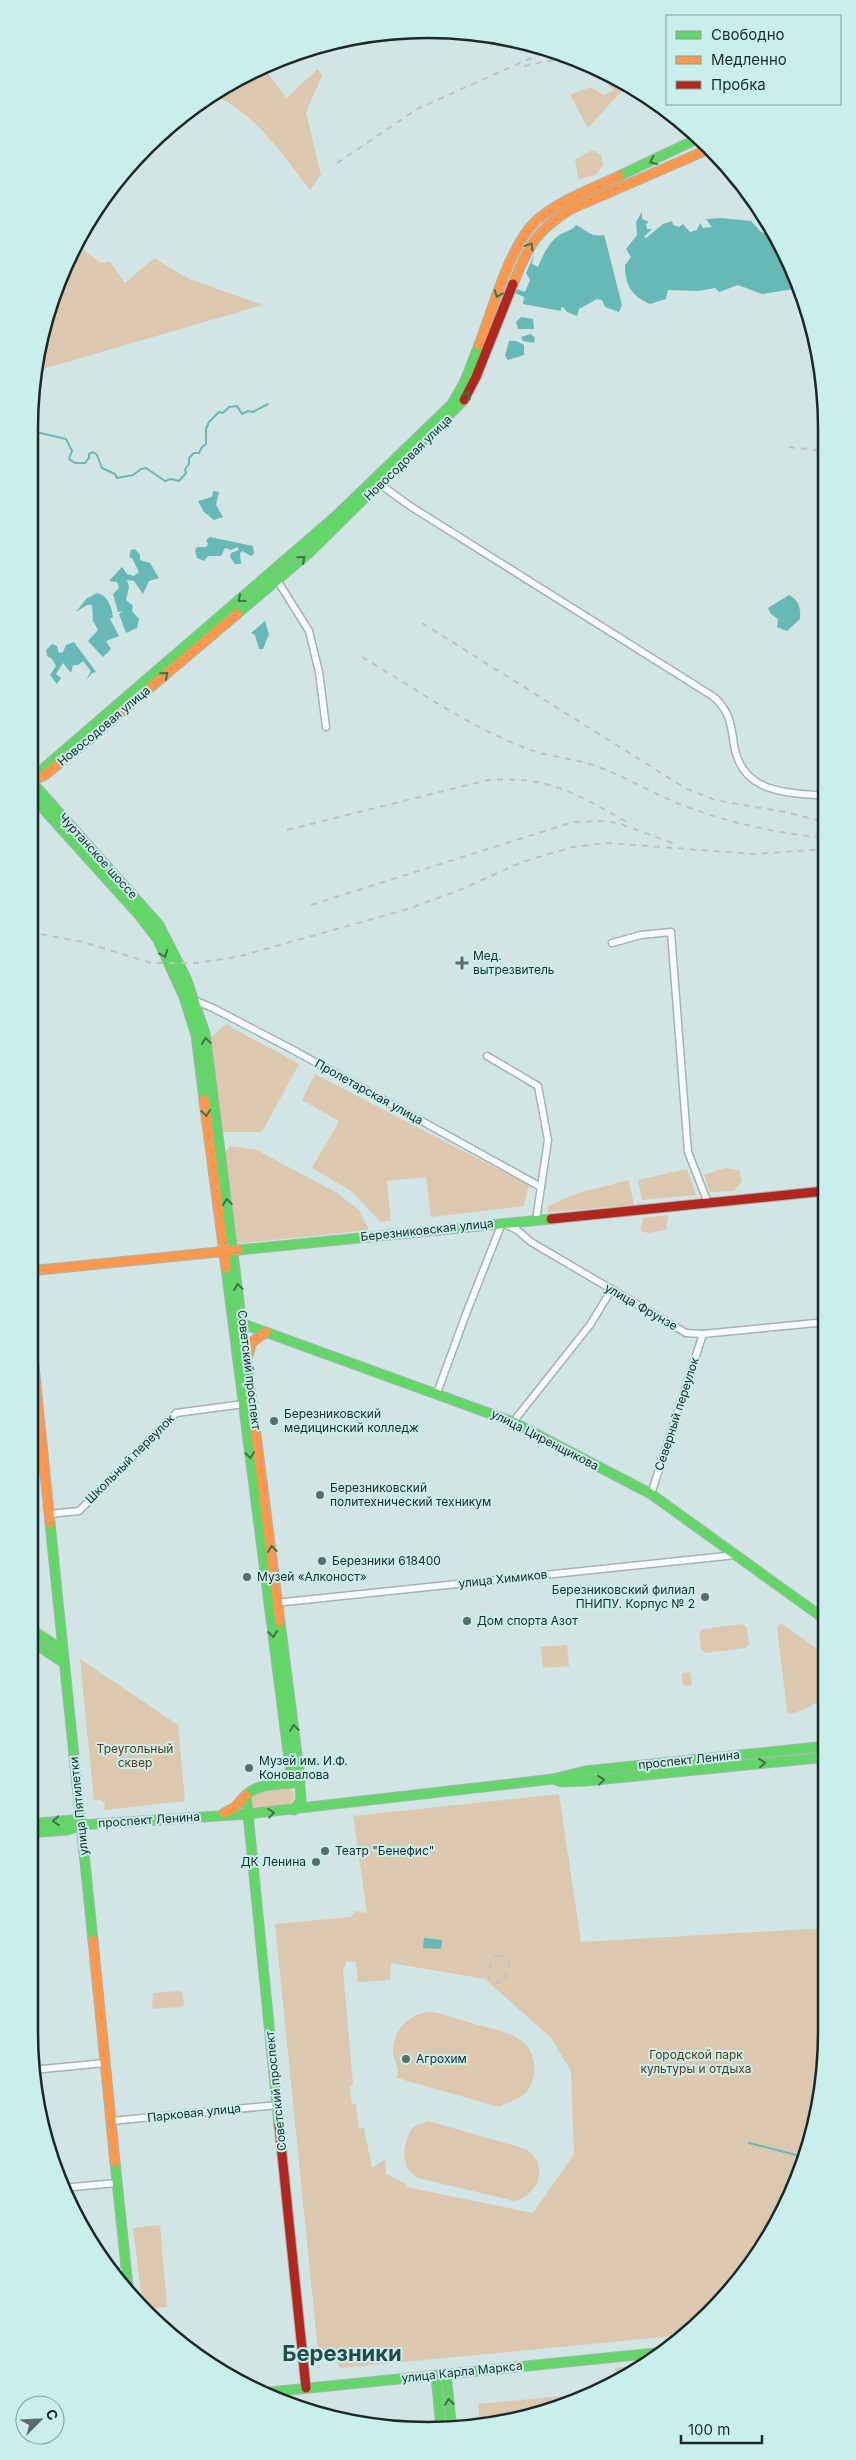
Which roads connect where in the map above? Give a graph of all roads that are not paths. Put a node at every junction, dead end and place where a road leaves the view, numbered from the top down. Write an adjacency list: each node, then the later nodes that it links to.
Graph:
1 (693, 141): 8 (main road, Новосодовая улица, one-way to 8)
2 (701, 149): 4 (main road)
3 (704, 152): 4 (main road, Новосодовая улица)
4 (700, 154): 5 (main road, Новосодовая улица, one-way to 4)
5 (381, 484): 6 (main road, Новосодовая улица, one-way to 5); 11 (street)
6 (277, 580): 7 (street); 9 (main road, Новосодовая улица, one-way to 6)
7 (326, 727)
8 (38, 773)
9 (38, 778)
10 (38, 790): 13 (main road, Чуртанское шоссе)
11 (818, 795)
12 (38, 803): 15 (main road, Чуртанское шоссе, one-way to 15)
13 (166, 935): 16 (main road, Советский проспект)
14 (612, 943): 20 (street)
15 (184, 997): 16 (main road); 23 (main road, Советский проспект, one-way to 23)
16 (196, 1001): 18 (street, Пролетарская улица); 23 (main road, Советский проспект, one-way to 16)
17 (486, 1056): 18 (street)
18 (541, 1188): 21 (street)
19 (818, 1192): 20 (main road, Березниковская улица)
20 (708, 1203): 21 (main road, Березниковская улица)
21 (536, 1220): 22 (main road, Березниковская улица)
22 (502, 1223): 23 (main road, Березниковская улица); 25 (street, улица Фрунзе); 32 (street)
23 (229, 1251): 24 (main road, Березниковская улица); 26 (main road, Советский проспект); 28 (main road, Советский проспект, one-way to 23)
24 (38, 1270)
25 (612, 1289): 30 (street, улица Фрунзе); 35 (street)
26 (233, 1320): 28 (main road, улица Циренщикова); 33 (main road, Советский проспект)
27 (818, 1323): 30 (street, улица Фрунзе)
28 (243, 1324): 29 (main road, улица Циренщикова); 31 (main road, Советский проспект)
29 (266, 1332): 31 (main road); 32 (main road, улица Циренщикова)
30 (703, 1334): 36 (street, Северный переулок)
31 (247, 1358): 39 (main road, Советский проспект, one-way to 31)
32 (438, 1393): 35 (main road, улица Циренщикова)
33 (244, 1404): 37 (street, Школьный переулок); 39 (main road, Советский проспект, one-way to 39)
34 (38, 1405): 37 (main road, улица Пятилетки)
35 (513, 1422): 36 (main road, улица Циренщикова)
36 (651, 1494): 38 (main road, улица Циренщикова)
37 (49, 1514): 43 (main road, улица Пятилетки)
38 (736, 1556): 39 (street, улица Химиков); 40 (main road, улица Циренщикова)
39 (274, 1603): 48 (main road, Советский проспект, one-way to 48); 49 (main road, Советский проспект, one-way to 39)
40 (818, 1614)
41 (38, 1634): 43 (main road)
42 (38, 1646): 44 (main road)
43 (63, 1650): 44 (main road, улица Пятилетки)
44 (64, 1663): 56 (main road, улица Пятилетки)
45 (818, 1747): 47 (main road, проспект Ленина)
46 (818, 1758): 47 (main road, проспект Ленина, one-way to 46)
47 (553, 1779): 51 (main road, проспект Ленина)
48 (292, 1784): 49 (main road); 50 (main road, проспект Ленина)
49 (302, 1794): 51 (main road); 52 (main road)
50 (246, 1795): 53 (main road, Советский проспект); 54 (main road, проспект Ленина)
51 (315, 1805): 52 (main road, проспект Ленина)
52 (294, 1810): 53 (main road, проспект Ленина, one-way to 52)
53 (248, 1814): 54 (main road, проспект Ленина); 60 (main road, Советский проспект)
54 (217, 1815): 56 (main road, проспект Ленина)
55 (38, 1823): 56 (main road, проспект Ленина, one-way to 55)
56 (81, 1824): 57 (main road, проспект Ленина); 58 (main road, улица Пятилетки)
57 (38, 1832)
58 (105, 2063): 59 (street); 61 (main road, улица Пятилетки)
59 (39, 2069)
60 (278, 2105): 61 (street, Парковая улица); 70 (main road, Советский проспект)
61 (111, 2121): 62 (main road, улица Пятилетки)
62 (117, 2183): 63 (street); 64 (main road, улица Пятилетки)
63 (70, 2187)
64 (126, 2271): 65 (street); 66 (main road, улица Пятилетки)
65 (119, 2272)
66 (127, 2281)
67 (650, 2354): 68 (main road, улица Карла Маркса)
68 (446, 2374): 69 (main road, улица Карла Маркса); 73 (main road, one-way to 68)
69 (436, 2375): 70 (main road, улица Карла Маркса); 72 (main road)
70 (306, 2388): 71 (main road, улица Карла Маркса)
71 (275, 2391)
72 (440, 2422)
73 (451, 2422)

